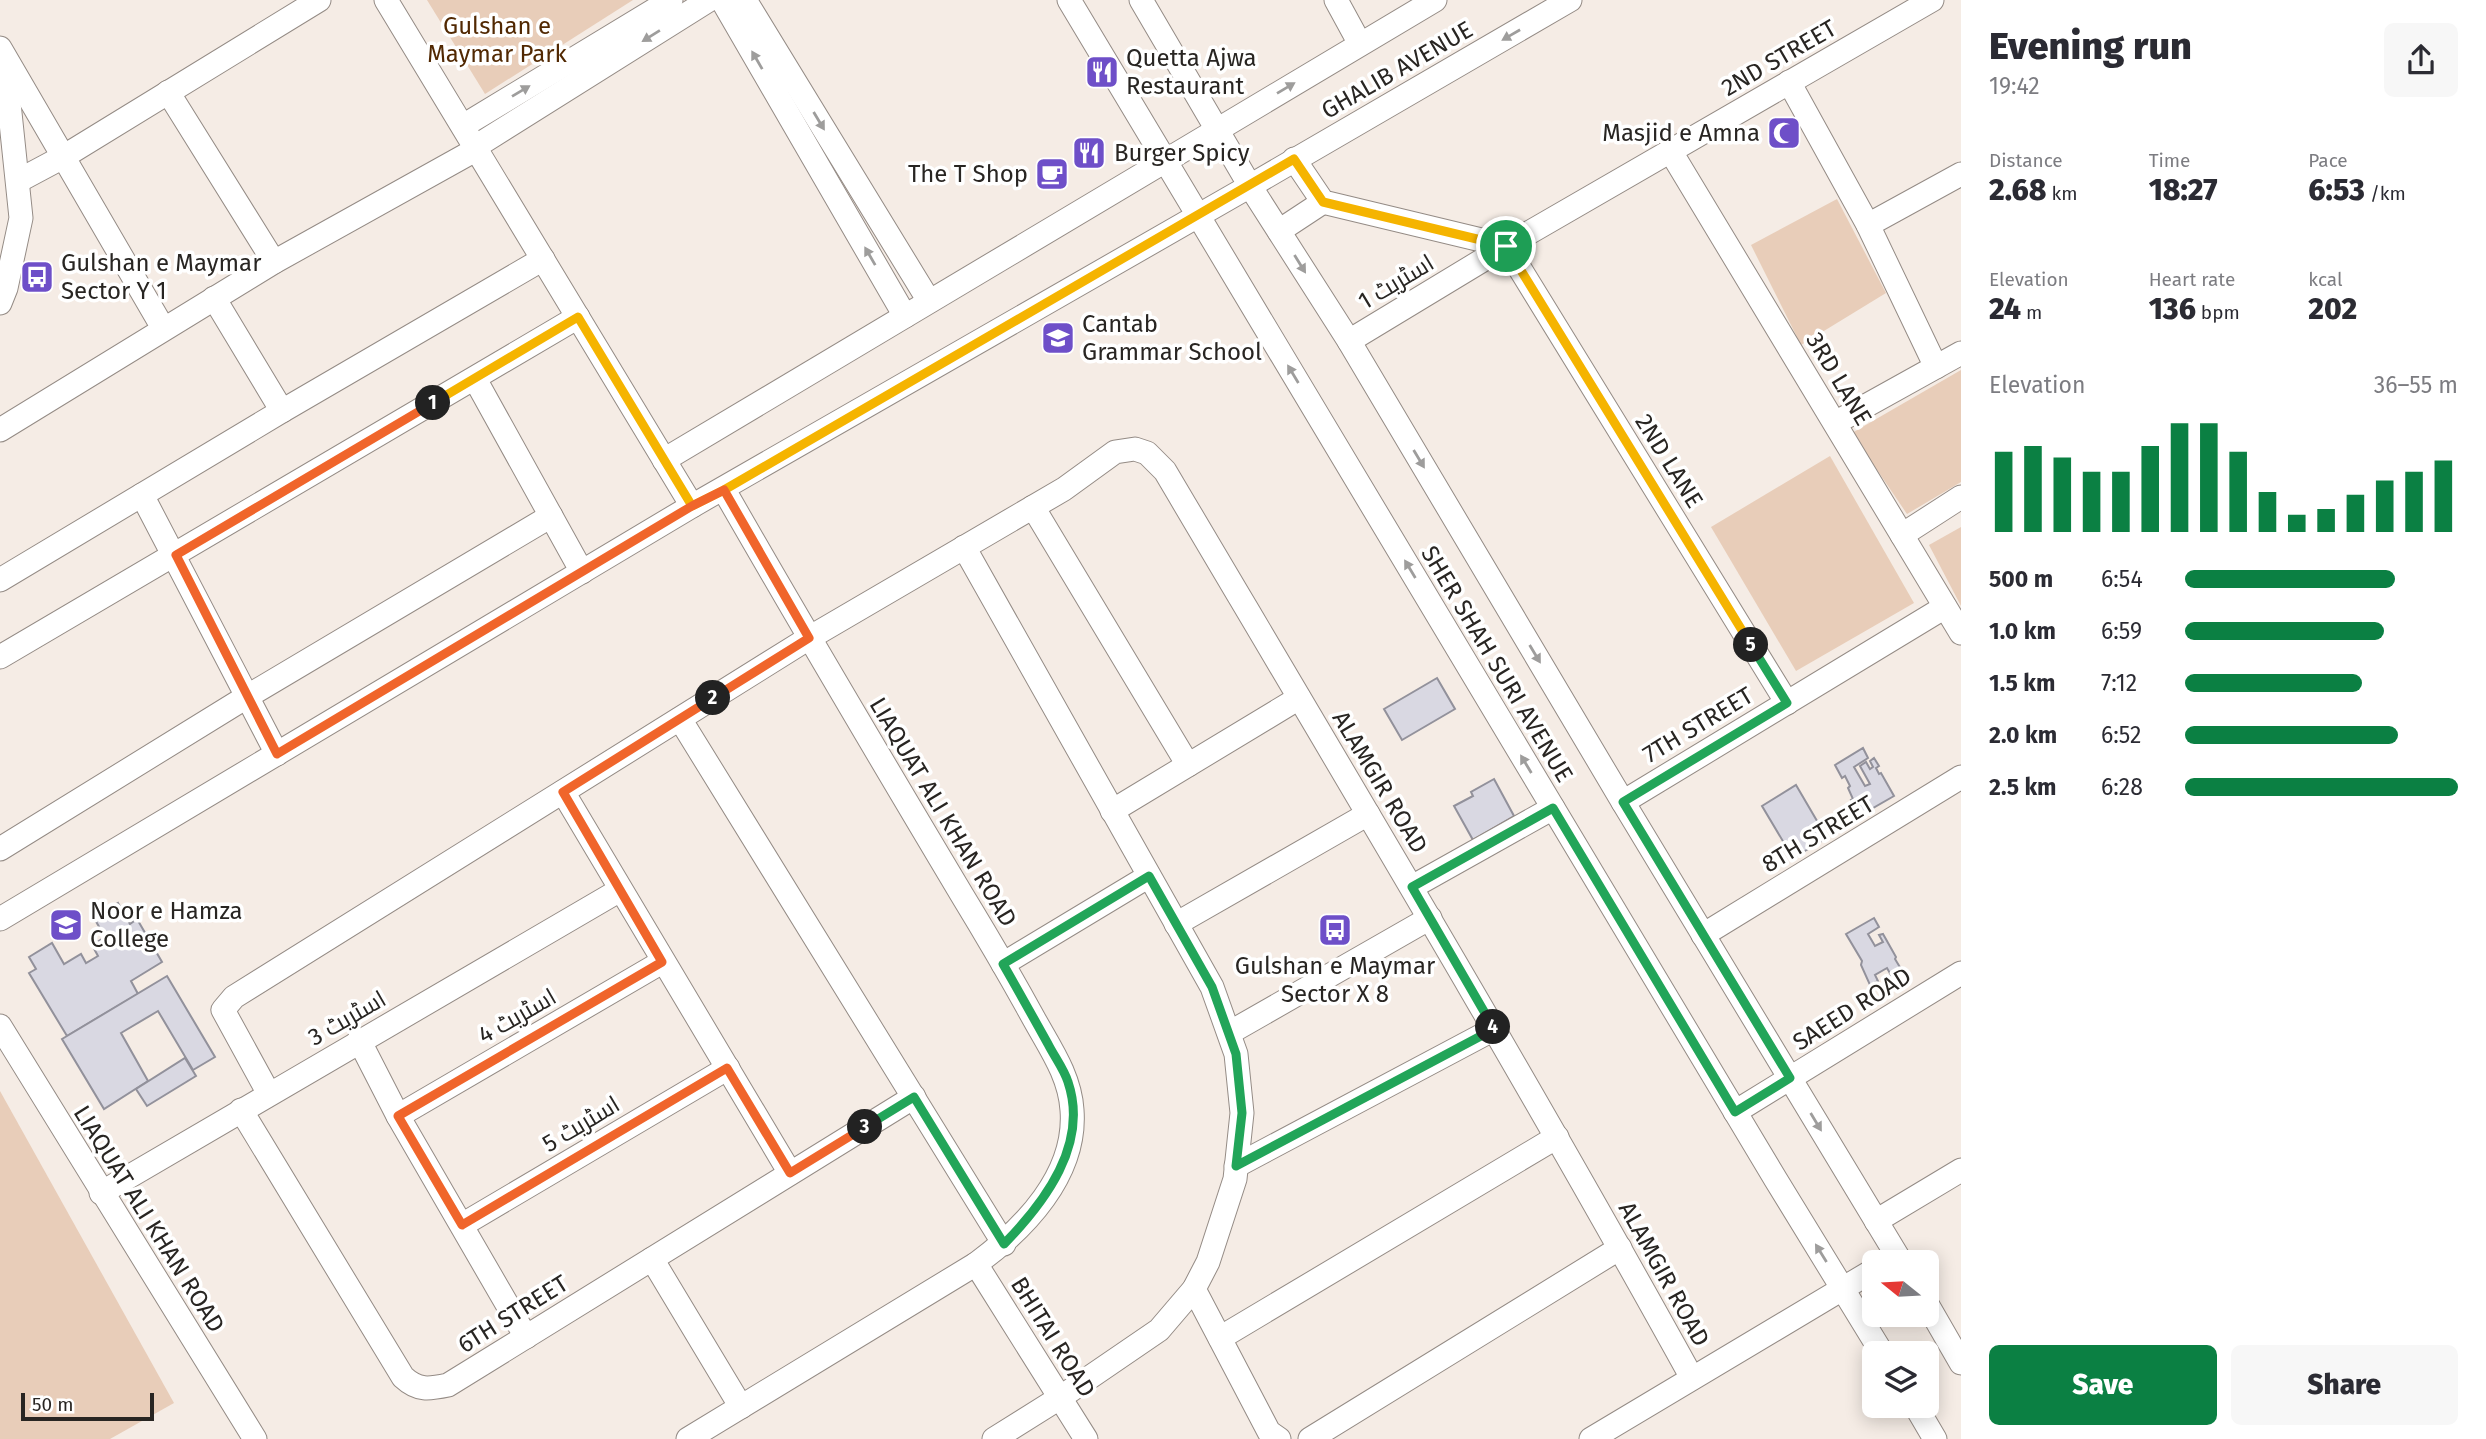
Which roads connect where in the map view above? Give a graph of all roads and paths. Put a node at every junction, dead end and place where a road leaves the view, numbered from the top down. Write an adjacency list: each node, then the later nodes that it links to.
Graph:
1 (318, 0): 16 (street)
2 (386, 0): 17 (street)
3 (671, 0): 17 (street, one-way to 3)
4 (709, 0): 19 (street, one-way to 19)
5 (722, 0): 37 (street, one-way to 5)
6 (746, 0): 35 (street, one-way to 35)
7 (1069, 0): 23 (street, SHER SHAH SURI AVENUE)
8 (1141, 0): 18 (street, SHER SHAH SURI AVENUE)
9 (1336, 0): 13 (street)
10 (1435, 0): 13 (street, GHALIB AVENUE)
11 (1570, 0): 22 (street, GHALIB AVENUE, one-way to 22)
12 (1932, 0): 15 (street, 2ND STREET)
13 (1360, 44): 18 (street, GHALIB AVENUE, one-way to 13)
14 (2, 52): 21 (street); 25 (street)
15 (1788, 82): 20 (street, 2ND STREET); 29 (street)
16 (168, 92): 21 (street); 33 (street)
17 (463, 126): 19 (street)
18 (1217, 129): 23 (street, GHALIB AVENUE); 26 (street, SHER SHAH SURI AVENUE)
19 (476, 148): 32 (street); 33 (street)
20 (1671, 152): 31 (street, 2ND STREET); 45 (street, 3RD LANE)
21 (64, 157): 25 (street); 39 (street)
22 (1294, 159): 26 (street, GHALIB AVENUE); 27 (street)
23 (1164, 161): 28 (street, SHER SHAH SURI AVENUE); 35 (street, GHALIB AVENUE)
24 (1961, 174): 29 (street)
25 (18, 181): 36 (street)
26 (1250, 186): 28 (street, GHALIB AVENUE); 30 (street, SHER SHAH SURI AVENUE)
27 (1323, 202): 30 (street); 31 (street)
28 (1198, 215): 48 (street, GHALIB AVENUE); 72 (street, SHER SHAH SURI AVENUE, one-way to 28)
29 (1868, 225): 42 (street)
30 (1279, 231): 40 (street, SHER SHAH SURI AVENUE, one-way to 40)
31 (1506, 246): 40 (street, اسٹریٹ 1); 65 (street, 2ND LANE)
32 (543, 259): 38 (street); 44 (street)
33 (274, 262): 34 (street)
34 (214, 298): 39 (street); 44 (street)
35 (929, 300): 37 (street, GHALIB AVENUE)
36 (0, 303)
37 (905, 316): 47 (street, GHALIB AVENUE)
38 (578, 317): 43 (street); 47 (street)
39 (163, 328): 46 (street)
40 (1349, 341): 71 (street, SHER SHAH SURI AVENUE, one-way to 71)
41 (1961, 353): 42 (street)
42 (1936, 368): 45 (street)
43 (475, 379): 53 (street); 56 (street)
44 (282, 411): 49 (street)
45 (1835, 423): 54 (street, 3RD LANE)
46 (0, 430)
47 (664, 460): 51 (street)
48 (724, 490): 51 (street, GHALIB AVENUE); 61 (street, LIAQUAT ALI KHAN ROAD)
49 (142, 495): 56 (street); 58 (street)
50 (1961, 497): 54 (street)
51 (692, 506): 57 (street, GHALIB AVENUE)
52 (1032, 507): 55 (street); 64 (street, ALAMGIR ROAD); 68 (street)
53 (551, 516): 57 (street); 63 (street)
54 (1902, 535): 59 (street, 3RD LANE)
55 (964, 547): 61 (street); 73 (street)
56 (176, 555): 62 (street); 63 (street)
57 (582, 572): 67 (street, GHALIB AVENUE)
58 (0, 580)
59 (1945, 607): 60 (street, 3RD LANE); 65 (street, 7TH STREET)
60 (1961, 633)
61 (809, 638): 66 (street); 84 (street, LIAQUAT ALI KHAN ROAD)
62 (0, 657)
63 (248, 696): 67 (street); 75 (street)
64 (1299, 698): 68 (street); 74 (street, ALAMGIR ROAD)
65 (1787, 703): 71 (street, 7TH STREET)
66 (680, 719): 70 (street); 93 (street)
67 (277, 754): 80 (street, GHALIB AVENUE)
68 (1188, 765): 73 (street)
69 (1961, 778): 82 (street, 8TH STREET)
70 (563, 792): 78 (street); 92 (street)
71 (1623, 802): 82 (street, SHER SHAH SURI AVENUE)
72 (1553, 808): 77 (street); 95 (street, SHER SHAH SURI AVENUE)
73 (1112, 811): 76 (street)
74 (1368, 814): 77 (street, ALAMGIR ROAD); 81 (street)
75 (0, 849)
76 (1149, 876): 81 (street); 84 (street)
77 (1412, 887): 79 (street, ALAMGIR ROAD)
78 (620, 890): 83 (street); 89 (street, اسٹریٹ 3)
79 (1430, 918): 87 (street, ALAMGIR ROAD); 88 (street)
80 (0, 919)
81 (1176, 924): 88 (street)
82 (1703, 935): 91 (street, SHER SHAH SURI AVENUE)
83 (662, 962): 90 (street); 96 (street, اسٹریٹ 4)
84 (1003, 964): 104 (street, LIAQUAT ALI KHAN ROAD)
85 (1961, 973): 91 (street, SAEED ROAD)
86 (0, 1026): 101 (street, LIAQUAT ALI KHAN ROAD)
87 (1494, 1029): 97 (street, ALAMGIR ROAD); 98 (street)
88 (1229, 1033): 98 (street)
89 (359, 1040): 92 (street, اسٹریٹ 3); 96 (street)
90 (727, 1068): 100 (street); 103 (street, اسٹریٹ 5)
91 (1790, 1078): 95 (street, SAEED ROAD); 102 (street, SHER SHAH SURI AVENUE, one-way to 102)
92 (269, 1094): 94 (street, اسٹریٹ 3)
93 (914, 1097): 100 (street, 6TH STREET); 104 (street)
94 (241, 1110): 101 (street, اسٹریٹ 3); 113 (street, 6TH STREET)
95 (1735, 1112): 110 (street, SHER SHAH SURI AVENUE, one-way to 95)
96 (398, 1116): 103 (street)
97 (1557, 1137): 105 (street, ALAMGIR ROAD); 114 (street)
98 (1236, 1166): 111 (street)
99 (1961, 1170): 102 (street)
100 (790, 1173): 107 (street, 6TH STREET)
101 (102, 1193): 122 (street, LIAQUAT ALI KHAN ROAD)
102 (1876, 1221): 106 (street, SHER SHAH SURI AVENUE)
103 (462, 1225): 113 (street)
104 (1004, 1244): 108 (street, LIAQUAT ALI KHAN ROAD)
105 (1620, 1248): 117 (street, ALAMGIR ROAD); 127 (street)
106 (1891, 1250)
107 (652, 1259): 113 (street, 6TH STREET); 119 (street)
108 (976, 1264): 118 (street, BHITAI ROAD); 119 (street, LIAQUAT ALI KHAN ROAD)
109 (1862, 1277): 110 (street)
110 (1842, 1288): 115 (street, SHER SHAH SURI AVENUE); 117 (street)
111 (1194, 1289): 114 (street); 118 (street)
112 (1939, 1323): 116 (street)
113 (526, 1337)
114 (1220, 1338): 126 (street)
115 (1875, 1341)
116 (1959, 1354)
117 (1692, 1378): 128 (street)
118 (1061, 1397): 124 (street); 125 (street, BHITAI ROAD)
119 (741, 1407): 123 (street, LIAQUAT ALI KHAN ROAD)
120 (1921, 1418): 121 (street)
121 (1931, 1438)
122 (255, 1439)
123 (688, 1439)
124 (993, 1439)
125 (1086, 1439)
126 (1279, 1439)
127 (1310, 1439)
128 (1591, 1439)

